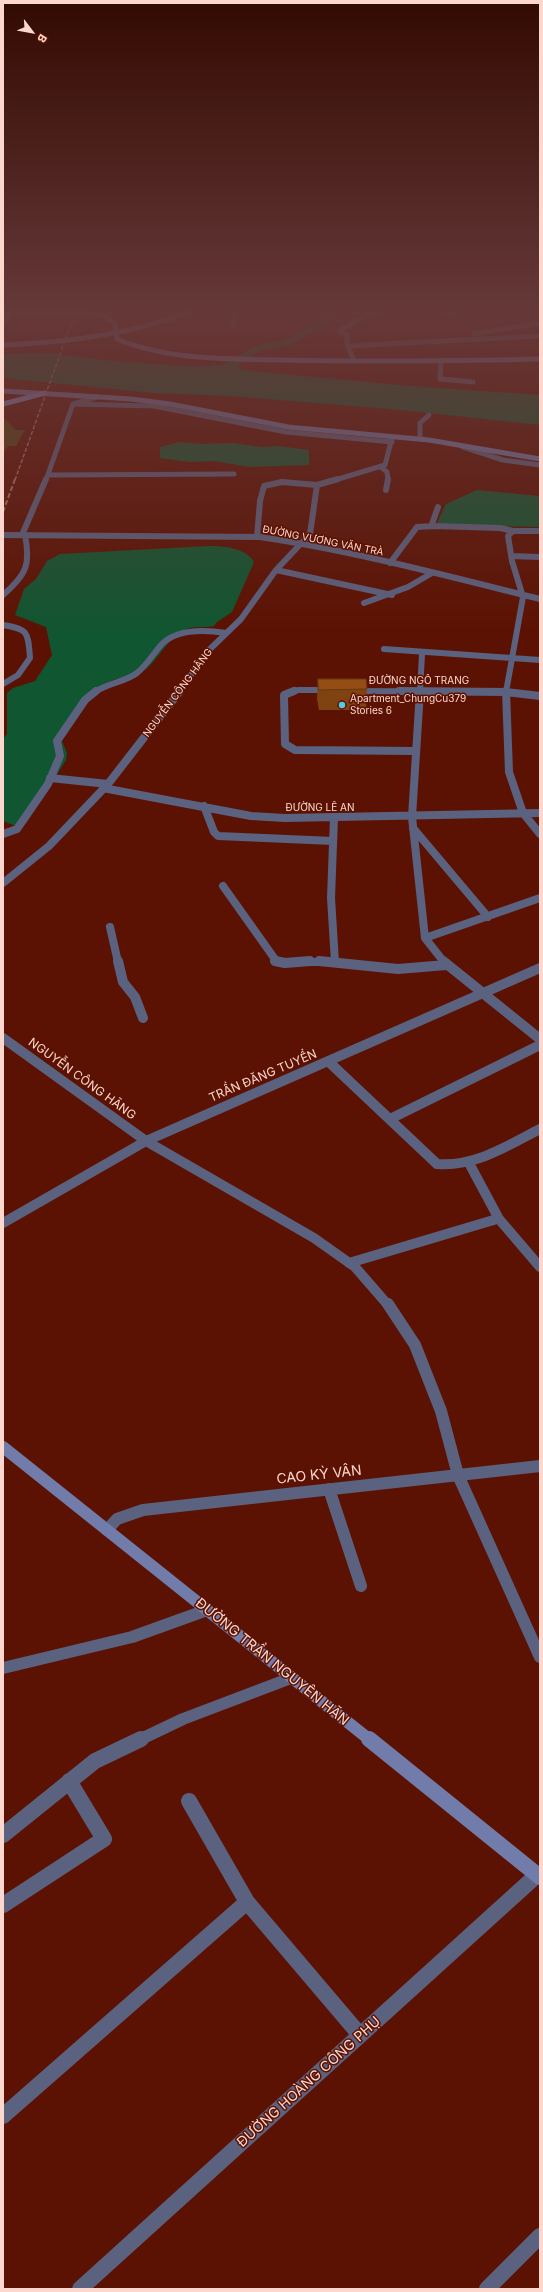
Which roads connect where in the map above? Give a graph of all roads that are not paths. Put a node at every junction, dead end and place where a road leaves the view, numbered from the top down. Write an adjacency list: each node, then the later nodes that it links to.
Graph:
1 (68, 419): 11 (street)
2 (220, 419): 5 (street)
3 (247, 419): 5 (street)
4 (424, 419): 6 (street)
5 (392, 440): 6 (street); 10 (street)
6 (420, 440): 7 (street)
7 (463, 447): 8 (street); 9 (street)
8 (540, 459)
9 (540, 465)
10 (381, 467): 13 (street); 14 (street)
11 (48, 474): 12 (street); 20 (street)
12 (234, 474)
13 (317, 485): 21 (street); 22 (street, NGUYỄN CÔNG HÃNG)
14 (386, 490)
15 (438, 507): 16 (street)
16 (434, 526): 17 (street); 25 (street)
17 (513, 531): 18 (street); 23 (street)
18 (540, 531)
19 (3, 535): 20 (street, ĐƯỜNG VƯƠNG VĂN TRÀ)
20 (23, 535): 21 (street, ĐƯỜNG VƯƠNG VĂN TRÀ); 28 (street)
21 (257, 537): 22 (street, ĐƯỜNG VƯƠNG VĂN TRÀ)
22 (302, 544): 25 (street, ĐƯỜNG VƯƠNG VĂN TRÀ); 26 (street, NGUYỄN CÔNG HÃNG)
23 (511, 556): 24 (street); 30 (street)
24 (540, 557)
25 (390, 563): 27 (street, ĐƯỜNG VƯƠNG VĂN TRÀ)
26 (276, 570): 29 (street); 34 (street, NGUYỄN CÔNG HÃNG)
27 (432, 573): 29 (street); 30 (street, ĐƯỜNG VƯƠNG VĂN TRÀ)
28 (3, 595)
29 (392, 595): 32 (street)
30 (523, 597): 31 (street, ĐƯỜNG VƯƠNG VĂN TRÀ); 37 (street)
31 (540, 599)
32 (364, 603)
33 (3, 625): 39 (street)
34 (226, 633): 44 (street); 45 (street, NGUYỄN CÔNG HÃNG)
35 (384, 649): 36 (street)
36 (422, 654): 37 (street); 40 (street)
37 (513, 657): 38 (street); 41 (street)
38 (540, 660)
39 (3, 684)
40 (419, 691): 41 (street, ĐƯỜNG NGÔ TRANG); 43 (street); 43 (street, ĐƯỜNG NGÔ TRANG)
41 (506, 692): 42 (street, ĐƯỜNG NGÔ TRANG); 47 (street)
42 (540, 696)
43 (416, 751): 49 (street)
44 (50, 778): 45 (street, ĐƯỜNG LÊ AN); 52 (street)
45 (106, 786): 46 (street, ĐƯỜNG LÊ AN); 55 (street, NGUYỄN CÔNG HÃNG)
46 (204, 806): 50 (street, ĐƯỜNG LÊ AN); 54 (street)
47 (523, 813): 48 (street, ĐƯỜNG LÊ AN); 49 (street, ĐƯỜNG LÊ AN); 53 (street)
48 (540, 813)
49 (412, 817): 50 (street, ĐƯỜNG LÊ AN); 51 (street)
50 (334, 818): 54 (street)
51 (413, 828): 58 (street); 60 (street)
52 (3, 834)
53 (540, 834)
54 (333, 841): 61 (street)
55 (3, 883)
56 (223, 886): 61 (street)
57 (540, 898): 58 (street)
58 (488, 917): 60 (street)
59 (110, 927): 65 (street)
60 (425, 938): 62 (street)
61 (335, 962): 62 (street)
62 (446, 965): 64 (street)
63 (540, 968): 64 (street, TRẦN ĐĂNG TUYỂN)
64 (484, 993): 67 (street); 69 (street, TRẦN ĐĂNG TUYỂN)
65 (143, 1018)
66 (3, 1038): 72 (street, NGUYỄN CÔNG HÃNG)
67 (540, 1039)
68 (540, 1045): 70 (street)
69 (329, 1062): 70 (street); 72 (street, TRẦN ĐĂNG TUYỂN)
70 (390, 1119): 73 (street)
71 (540, 1129): 73 (street)
72 (146, 1141): 75 (street, TRẦN ĐĂNG TUYỂN); 76 (street, NGUYỄN CÔNG HÃNG)
73 (469, 1164): 74 (street)
74 (497, 1219): 76 (street); 77 (street)
75 (3, 1223)
76 (349, 1263): 80 (street, NGUYỄN CÔNG HÃNG)
77 (540, 1267)
78 (3, 1447): 82 (street, ĐƯỜNG TRẦN NGUYÊN HÃN)
79 (540, 1466): 80 (street, CAO KỲ VÂN)
80 (458, 1475): 81 (street, CAO KỲ VÂN); 85 (street, NGUYỄN CÔNG HÃNG)
81 (329, 1489): 82 (street, CAO KỲ VÂN); 83 (street)
82 (106, 1530): 84 (street, ĐƯỜNG TRẦN NGUYÊN HÃN)
83 (361, 1586)
84 (207, 1610): 86 (street); 87 (street, ĐƯỜNG TRẦN NGUYÊN HÃN)
85 (540, 1657)
86 (3, 1668)
87 (291, 1678): 88 (street); 91 (street, ĐƯỜNG TRẦN NGUYÊN HÃN)
88 (69, 1781): 90 (street); 93 (street)
89 (188, 1801): 92 (street)
90 (3, 1834)
91 (539, 1876): 94 (street, ĐƯỜNG HOÀNG CÔNG PHỤ)
92 (247, 1902): 94 (street); 95 (street)
93 (3, 1905)
94 (360, 2035): 97 (street, ĐƯỜNG HOÀNG CÔNG PHỤ)
95 (3, 2116)
96 (540, 2236): 98 (street)
97 (80, 2289)
98 (488, 2289)

